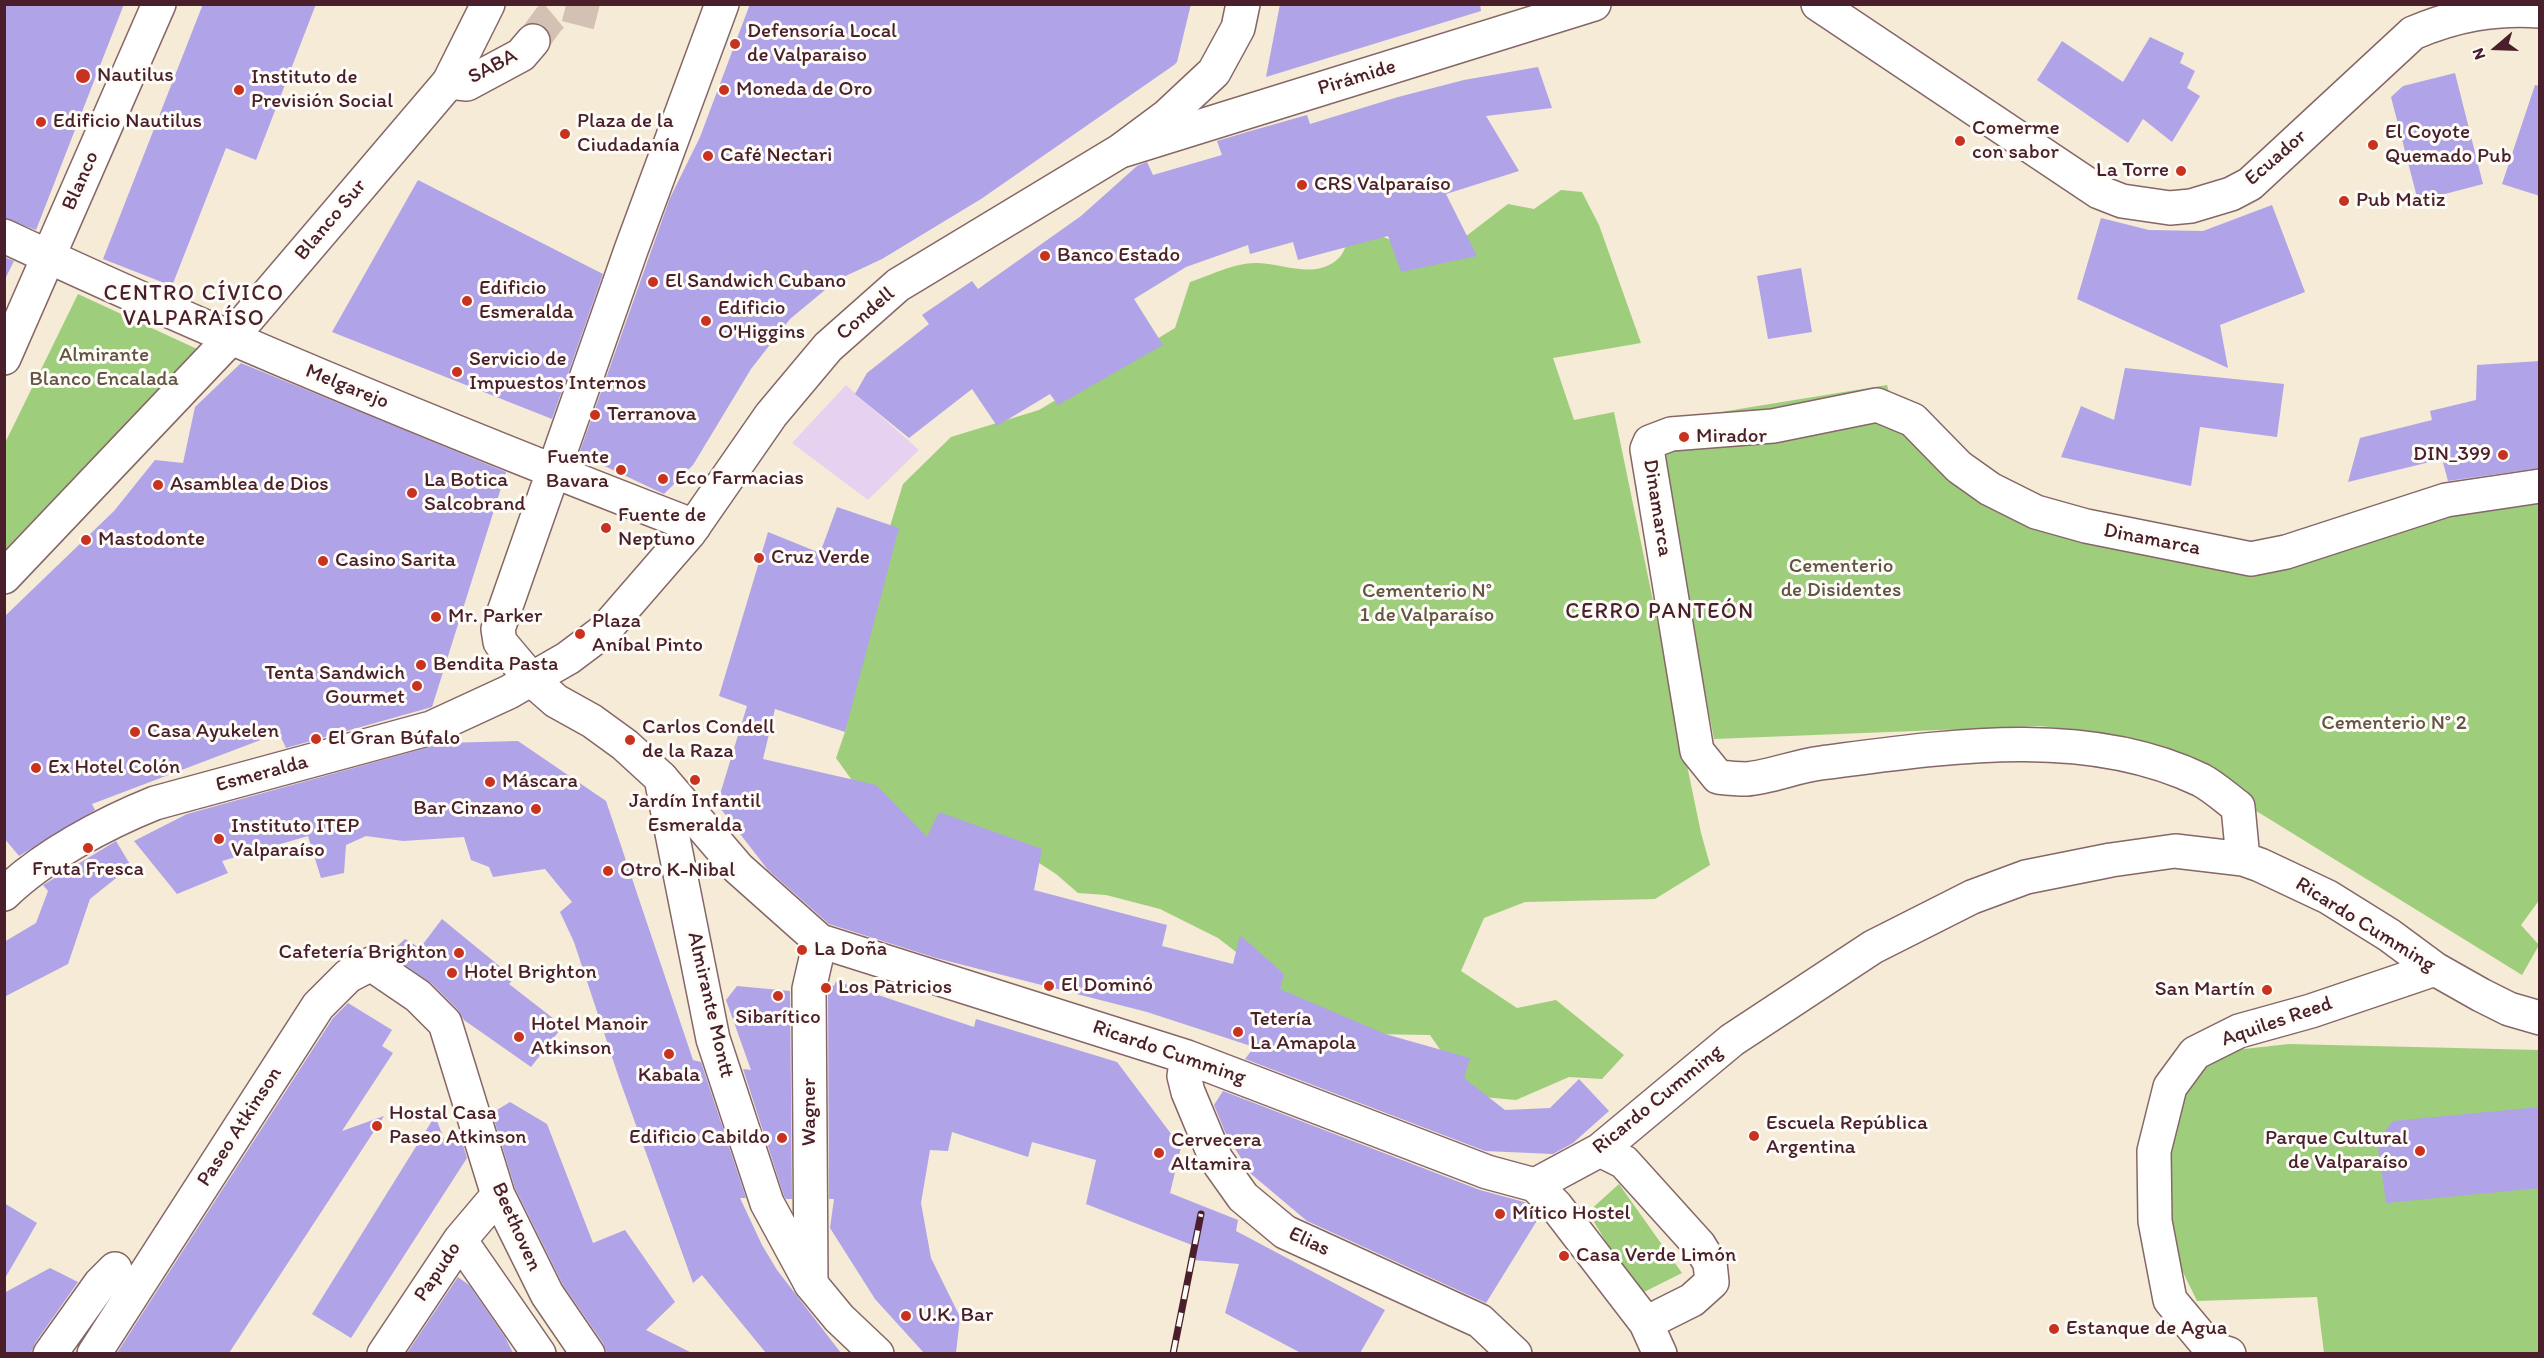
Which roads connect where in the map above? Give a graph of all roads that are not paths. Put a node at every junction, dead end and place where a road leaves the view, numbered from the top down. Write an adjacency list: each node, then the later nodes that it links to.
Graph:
1 (159, 4): 12 (street, Blanco)
2 (488, 4): 9 (street, Blanco Sur)
3 (722, 4): 15 (street)
4 (1243, 4): 10 (street, Condell)
5 (1594, 4): 10 (street, Pirámide)
6 (1818, 4): 7 (street, Ecuador)
7 (2540, 11)
8 (533, 41): 9 (street, SABA)
9 (449, 82): 13 (street, Blanco Sur)
10 (1120, 151): 17 (street, Condell)
11 (4, 236): 12 (street, Melgarejo)
12 (47, 256): 13 (street, Melgarejo); 14 (street, Blanco)
13 (230, 339): 15 (street, Melgarejo); 18 (street, Blanco Sur)
14 (4, 358)
15 (553, 472): 17 (street, Melgarejo); 19 (street)
16 (2540, 486): 21 (street, Dinamarca)
17 (694, 526): 19 (street, Condell)
18 (4, 577)
19 (532, 680): 20 (street); 22 (street, Esmeralda)
20 (661, 778): 23 (street, Ricardo Cumming); 33 (street, Almirante Montt)
21 (2243, 859): 24 (street, Ricardo Cumming); 28 (street, Ricardo Cumming)
22 (6, 890)
23 (820, 941): 27 (street, Ricardo Cumming); 33 (street, Wagner)
24 (2435, 969): 26 (street, Ricardo Cumming); 43 (street, Aquiles Reed)
25 (418, 996): 30 (street, Beethoven); 36 (street, Paseo Atkinson)
26 (2540, 1018)
27 (1187, 1056): 29 (street, Ricardo Cumming); 41 (street, Elias)
28 (1600, 1150): 29 (street, Ricardo Cumming); 34 (street)
29 (1535, 1185): 34 (street)
30 (498, 1196): 31 (street, Papudo); 39 (street, Beethoven)
31 (460, 1240): 37 (street, Papudo); 38 (street)
32 (119, 1259): 35 (street)
33 (811, 1284): 40 (street, Almirante Montt)
34 (1646, 1323): 42 (street)
35 (50, 1353)
36 (94, 1353)
37 (384, 1353)
38 (539, 1353)
39 (588, 1353)
40 (877, 1353)
41 (1515, 1353)
42 (1660, 1353)
43 (2229, 1353)

